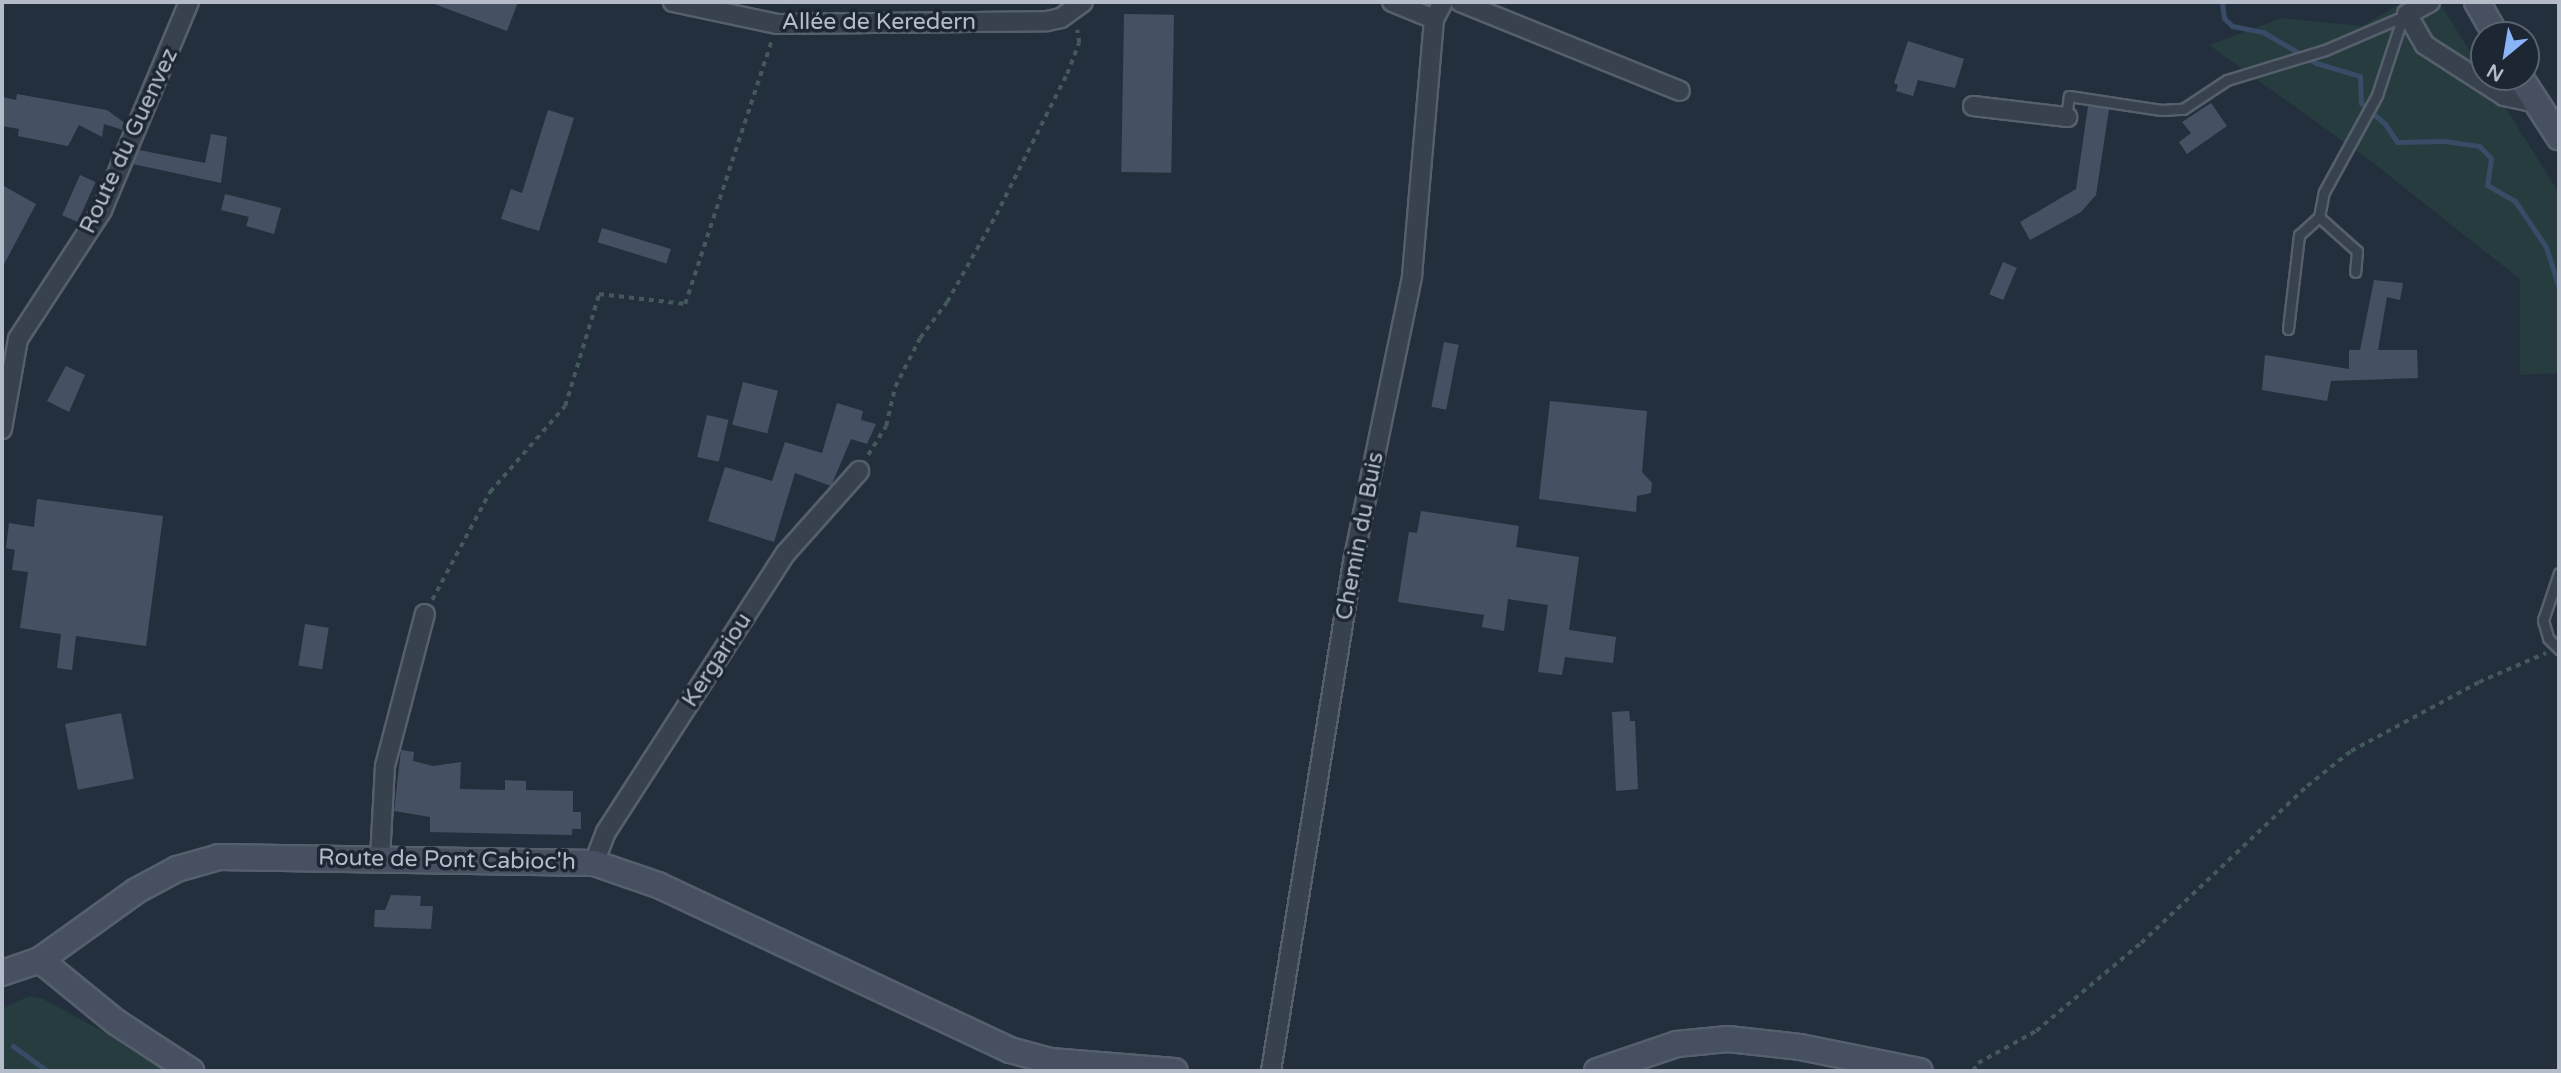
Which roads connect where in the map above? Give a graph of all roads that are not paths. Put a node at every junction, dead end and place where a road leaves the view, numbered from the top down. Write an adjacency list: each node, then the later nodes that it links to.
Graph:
1 (189, 2): 22 (street, Route du Guenvez)
2 (673, 2): 9 (street, Allée de Keredern)
3 (1392, 2): 11 (street)
4 (1408, 2): 11 (street)
5 (1443, 2): 11 (street, Chemin du Buis)
6 (1460, 2): 13 (street)
7 (2430, 2): 10 (street)
8 (2477, 2): 12 (street)
9 (1078, 6)
10 (2404, 15): 15 (street); 17 (lane); 19 (lane)
11 (1434, 19): 33 (street, Chemin du Buis)
12 (2488, 21)
13 (1680, 91)
14 (2529, 91): 15 (street)
15 (2536, 103): 18 (street)
16 (1973, 106): 17 (street)
17 (2066, 121)
18 (2559, 137)
19 (2319, 217): 20 (lane); 21 (lane)
20 (2355, 272)
21 (2288, 329)
22 (2, 429)
23 (859, 471): 28 (street, Kergariou)
24 (2559, 573): 26 (lane)
25 (425, 614): 27 (street)
26 (2558, 648)
27 (380, 858): 28 (street, Route de Pont Cabioc'h); 29 (street, Route de Pont Cabioc'h)
28 (594, 863): 32 (street, Route de Pont Cabioc'h)
29 (40, 960): 30 (street, Route de Pont Cabioc'h); 31 (street)
30 (2, 973)
31 (189, 1071)
32 (1174, 1071)
33 (1271, 1071)
34 (1597, 1071): 35 (street)
35 (1920, 1071)

